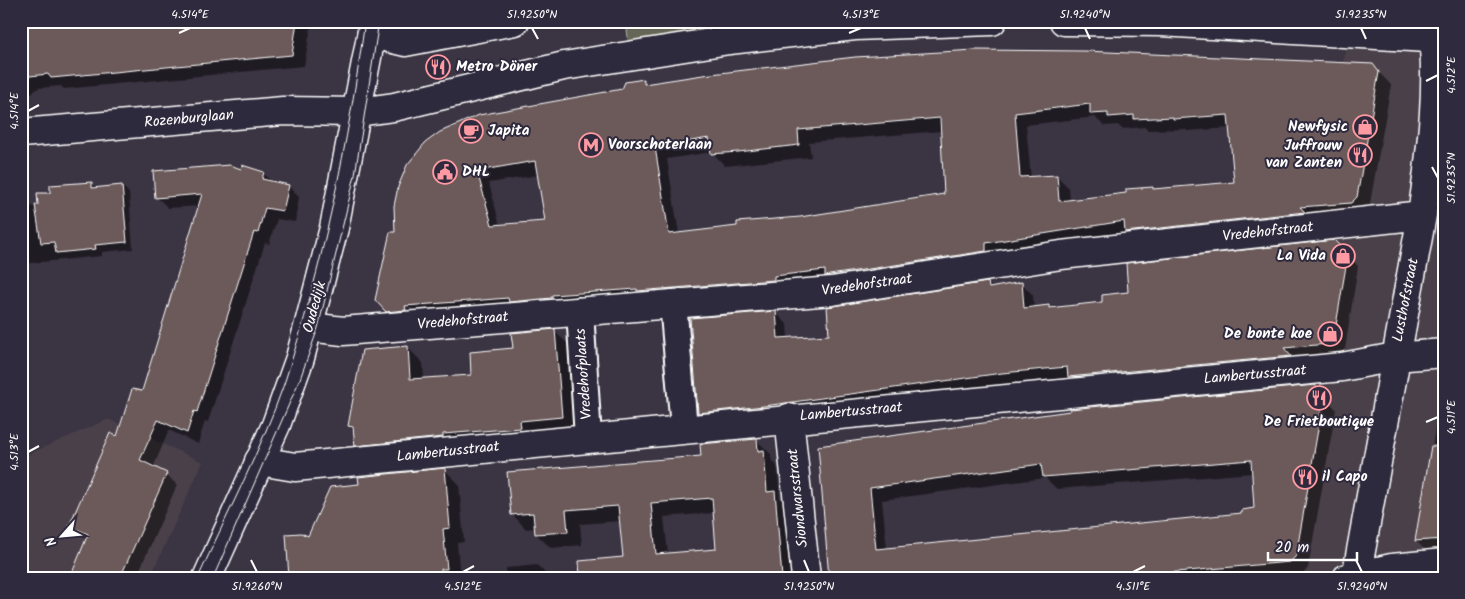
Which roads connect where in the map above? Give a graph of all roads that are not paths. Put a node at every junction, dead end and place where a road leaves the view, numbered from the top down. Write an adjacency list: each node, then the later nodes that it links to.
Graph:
1 (515, 21): 5 (street)
2 (992, 21): 4 (street)
3 (1064, 21): 6 (street)
4 (855, 24): 7 (street)
5 (373, 28): 7 (street, Oudedijk)
6 (1436, 33): 9 (street, Lusthofstraat)
7 (358, 112): 8 (street, Rozenburglaan); 12 (street, Oudedijk)
8 (21, 133)
9 (1422, 215): 10 (street, Vredehofstraat); 14 (street, Lusthofstraat)
10 (673, 303): 11 (street, Vredehofstraat); 16 (street)
11 (580, 311): 12 (street, Vredehofstraat); 17 (street, Vredehofplaats)
12 (309, 328): 18 (street, Oudedijk)
13 (1444, 353): 14 (street, Lambertusstraat)
14 (1395, 357): 15 (street, Lambertusstraat); 20 (street, Lusthofstraat)
15 (789, 418): 16 (street, Lambertusstraat); 22 (street, Siondwarsstraat)
16 (684, 428): 17 (street, Lambertusstraat)
17 (588, 438): 18 (street, Lambertusstraat)
18 (259, 461): 21 (street, Oudedijk)
19 (1444, 563): 20 (street)
20 (1353, 577)
21 (207, 578)
22 (806, 578)

